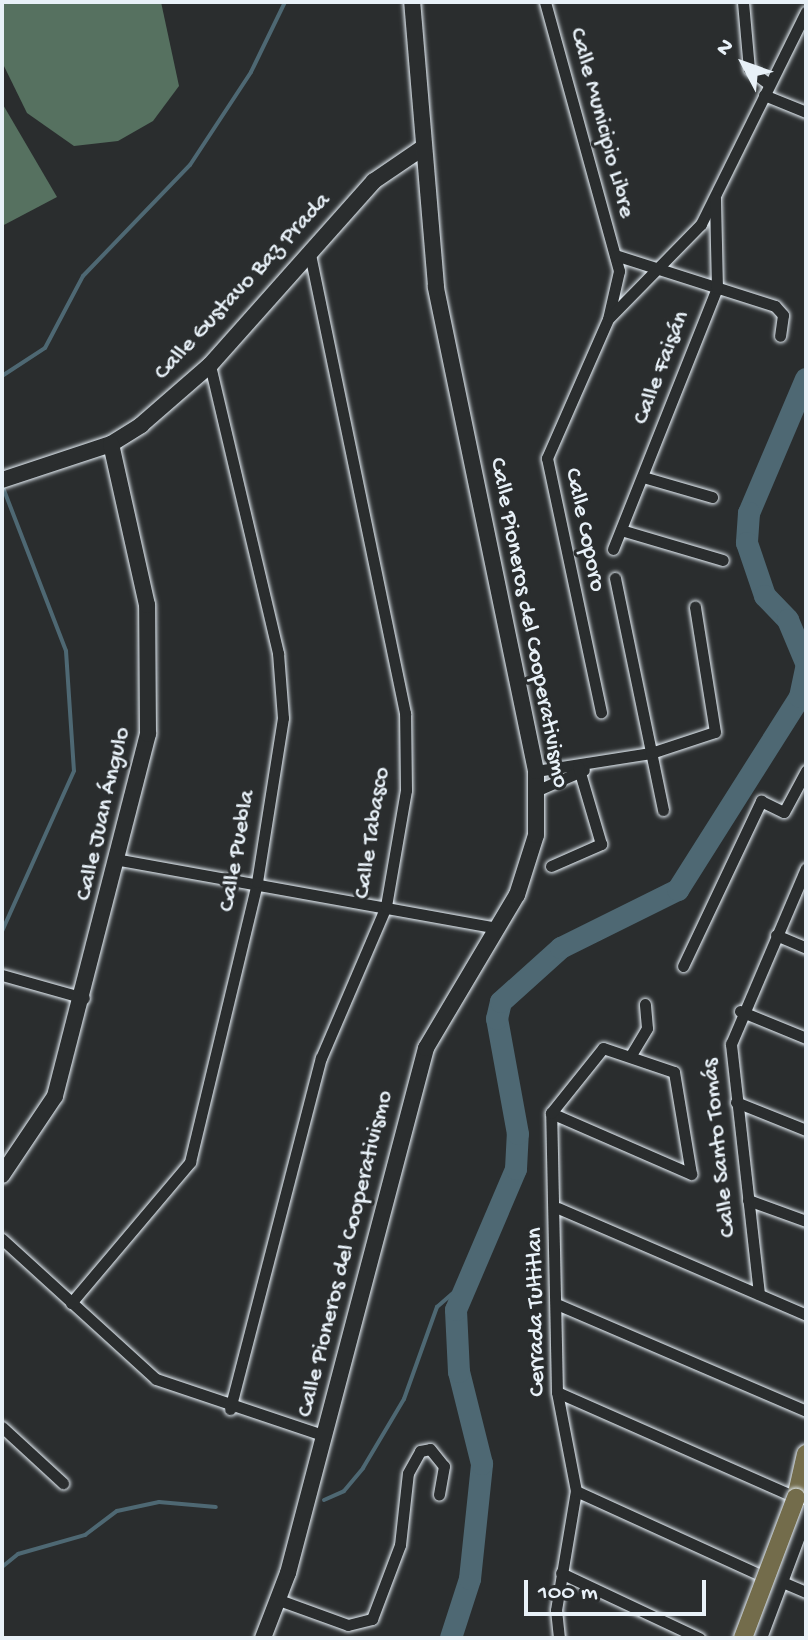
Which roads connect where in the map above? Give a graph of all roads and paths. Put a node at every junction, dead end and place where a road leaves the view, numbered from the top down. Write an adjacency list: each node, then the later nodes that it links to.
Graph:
1 (412, 2): 7 (street, Calle Pioneros del Cooperativismo)
2 (545, 2): 10 (street, Calle Municipio Libre)
3 (743, 2): 5 (street)
4 (805, 16): 5 (street, Calle Coporo)
5 (767, 90): 6 (street); 8 (street, Calle Coporo)
6 (806, 112)
7 (421, 149): 9 (street, Calle Gustavo Baz Prada); 28 (street, Calle Pioneros del Cooperativismo)
8 (715, 198): 11 (street, Calle Coporo); 12 (street, Calle Faisán)
9 (309, 250): 15 (street, Calle Gustavo Baz Prada); 36 (street, Calle Tabasco)
10 (615, 255): 11 (street); 13 (street, Calle Coporo)
11 (660, 270): 12 (street); 13 (street, Calle Coporo)
12 (717, 288): 14 (street); 17 (street, Calle Faisán)
13 (608, 319): 25 (street, Calle Coporo)
14 (780, 336)
15 (210, 365): 16 (street, Calle Gustavo Baz Prada); 35 (street, Calle Puebla)
16 (111, 444): 18 (street, Calle Gustavo Baz Prada); 32 (street, Calle Juan Ángulo)
17 (643, 477): 19 (street); 20 (street, Calle Faisán)
18 (5, 479)
19 (712, 497)
20 (621, 530): 21 (street, Calle Faisán); 22 (street)
21 (613, 549)
22 (723, 560)
23 (615, 578): 26 (street)
24 (695, 607): 26 (street)
25 (601, 712)
26 (651, 753): 27 (street); 31 (street)
27 (582, 769): 28 (street); 30 (street); 33 (street)
28 (536, 771): 30 (street, Calle Pioneros del Cooperativismo)
29 (806, 771): 40 (street)
30 (538, 790): 37 (street, Calle Pioneros del Cooperativismo)
31 (663, 810)
32 (120, 860): 35 (street); 42 (street, Calle Juan Ángulo)
33 (551, 866)
34 (806, 868): 38 (street, Calle Santo Tomás)
35 (257, 882): 36 (street); 58 (street, Calle Puebla)
36 (386, 906): 37 (street); 62 (street, Calle Tabasco)
37 (497, 928): 65 (street, Calle Pioneros del Cooperativismo)
38 (776, 935): 39 (street); 44 (street, Calle Santo Tomás)
39 (806, 948)
40 (683, 966)
41 (2, 975): 42 (street)
42 (84, 998): 52 (street, Calle Juan Ángulo)
43 (645, 1004): 45 (street)
44 (740, 1011): 46 (street); 49 (street, Calle Santo Tomás)
45 (647, 1028): 47 (street); 48 (street)
46 (806, 1038)
47 (631, 1055): 48 (street); 50 (street)
48 (650, 1062): 50 (street)
49 (736, 1102): 51 (street); 53 (street, Calle Santo Tomás)
50 (551, 1113): 54 (street, Cerrada Tultitlan)
51 (806, 1130)
52 (2, 1175)
53 (748, 1200): 55 (street); 57 (street, Calle Santo Tomás)
54 (558, 1208): 57 (street); 59 (street, Cerrada Tultitlan)
55 (806, 1221)
56 (2, 1239): 58 (street)
57 (759, 1294): 60 (street)
58 (71, 1303): 62 (street)
59 (559, 1305): 61 (street, Cerrada Tultitlan); 63 (street)
60 (806, 1315)
61 (557, 1392): 68 (street, Cerrada Tultitlan); 70 (street)
62 (230, 1409): 65 (street)
63 (806, 1411)
64 (2, 1427): 67 (street)
65 (325, 1436): 75 (street, Calle Pioneros del Cooperativismo)
66 (804, 1459): 70 (main road)
67 (63, 1483)
68 (576, 1491): 71 (street, Cerrada Tultitlan); 72 (street)
69 (439, 1495): 78 (street)
70 (801, 1501): 72 (street); 73 (street); 84 (main road, bridge); 85 (main road)
71 (561, 1573): 81 (street, Cerrada Tultitlan); 82 (street)
72 (760, 1575): 76 (street)
73 (780, 1581): 74 (street); 77 (street)
74 (806, 1592)
75 (279, 1600): 78 (street); 79 (street, Calle Pioneros del Cooperativismo)
76 (745, 1612): 77 (street); 83 (street)
77 (765, 1621): 86 (street)
78 (348, 1625): 80 (street)
79 (263, 1638)
80 (345, 1638)
81 (559, 1638)
82 (699, 1638)
83 (735, 1638)
84 (743, 1638)
85 (752, 1638)
86 (759, 1638)

